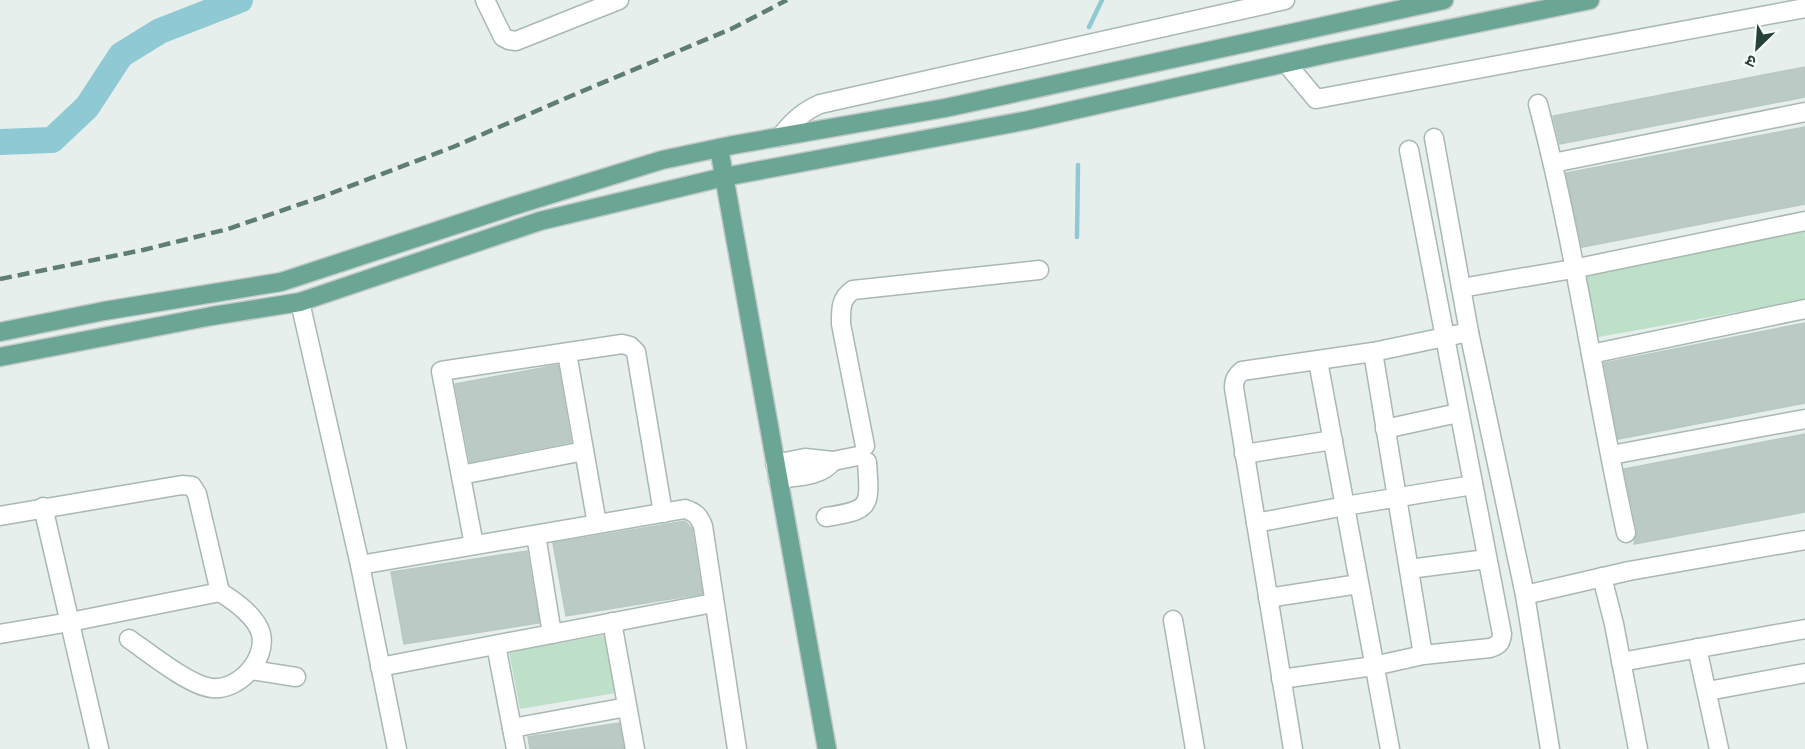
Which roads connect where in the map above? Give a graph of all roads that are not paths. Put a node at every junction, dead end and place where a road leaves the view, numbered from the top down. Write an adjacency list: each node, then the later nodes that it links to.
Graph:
1 (485, 0): 2 (street)
2 (619, 0)
3 (1285, 0): 10 (street)
4 (1444, 0): 10 (main road)
5 (1590, 0): 7 (main road)
6 (1805, 8): 7 (street)
7 (1286, 63): 15 (main road)
8 (1538, 104): 14 (street)
9 (1805, 112): 14 (street)
10 (780, 137): 12 (main road)
11 (1434, 138): 19 (street)
12 (719, 148): 15 (main road); 22 (main road)
13 (1409, 150): 24 (street)
14 (1553, 163): 17 (street)
15 (724, 177): 20 (main road); 38 (main road)
16 (1805, 221): 17 (street)
17 (1573, 269): 19 (street); 27 (street)
18 (1039, 270): 36 (street)
19 (1461, 288): 23 (street)
20 (300, 302): 28 (main road); 54 (street)
21 (1805, 309): 27 (street)
22 (0, 332)
23 (1469, 332): 24 (street); 59 (street)
24 (1443, 337): 25 (street); 30 (street)
25 (1373, 352): 29 (street); 32 (street)
26 (567, 353): 34 (street); 39 (street); 44 (street)
27 (1591, 354): 37 (street)
28 (0, 357)
29 (1318, 361): 33 (street); 35 (street)
30 (1458, 413): 32 (street); 40 (street)
31 (1805, 419): 37 (street)
32 (1385, 429): 41 (street)
33 (1333, 440): 35 (street); 42 (street)
34 (584, 451): 39 (street); 48 (street)
35 (1244, 454): 47 (street)
36 (863, 455): 38 (street); 46 (street)
37 (1611, 455): 49 (street)
38 (776, 471): 87 (main road)
39 (461, 475): 52 (street)
40 (1473, 485): 41 (street); 53 (street)
41 (1397, 497): 42 (street); 55 (street)
42 (1345, 506): 47 (street); 57 (street)
43 (43, 507): 45 (street); 58 (street); 63 (street)
44 (663, 513): 48 (street); 61 (street)
45 (0, 516)
46 (826, 517)
47 (1256, 523): 60 (street)
48 (597, 524): 50 (street)
49 (1626, 533)
50 (536, 535): 52 (street); 67 (street)
51 (1805, 540): 56 (street)
52 (474, 545): 54 (street)
53 (1487, 560): 55 (street); 71 (street)
54 (360, 565): 74 (street)
55 (1408, 569): 71 (street)
56 (1602, 577): 59 (street); 72 (street)
57 (1359, 584): 60 (street); 73 (street)
58 (220, 592): 63 (street); 75 (street)
59 (1526, 595): 91 (street)
60 (1268, 598): 78 (street)
61 (713, 603): 64 (street); 86 (street)
62 (1173, 620): 88 (street)
63 (70, 622): 66 (street); 82 (street)
64 (612, 622): 67 (street); 80 (street)
65 (1805, 629): 70 (street)
66 (0, 634)
67 (552, 634): 69 (street)
68 (129, 639): 75 (street)
69 (496, 645): 74 (street); 81 (street)
70 (1697, 648): 72 (street); 79 (street)
71 (1423, 655): 73 (street)
72 (1621, 662): 92 (street)
73 (1374, 666): 78 (street); 90 (street)
74 (380, 667): 83 (street)
75 (251, 670): 77 (street)
76 (1805, 673): 79 (street)
77 (296, 677)
78 (1281, 679): 89 (street)
79 (1708, 692): 93 (street)
80 (627, 706): 81 (street); 85 (street)
81 (512, 728): 84 (street)
82 (99, 748)
83 (397, 749)
84 (516, 749)
85 (635, 749)
86 (737, 749)
87 (827, 749)
88 (1195, 749)
89 (1293, 749)
90 (1390, 749)
91 (1551, 749)
92 (1638, 749)
93 (1719, 749)

